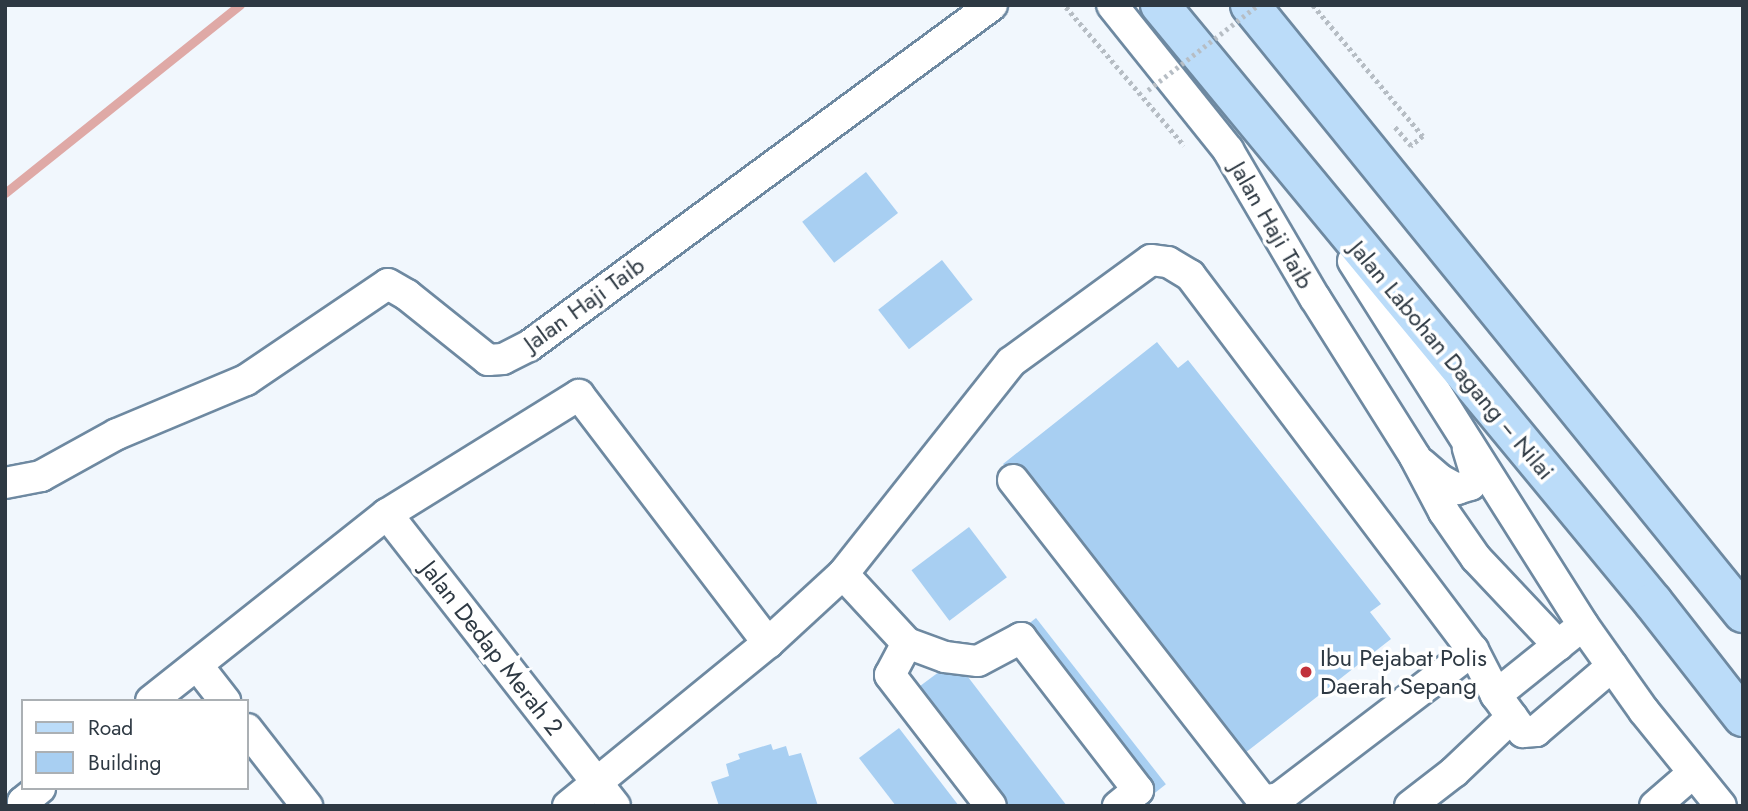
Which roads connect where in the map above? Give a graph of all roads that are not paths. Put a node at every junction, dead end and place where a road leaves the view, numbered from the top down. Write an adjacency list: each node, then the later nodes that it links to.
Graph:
1 (992, 5): 9 (street, Jalan Haji Taib)
2 (1112, 5): 7 (street, Jalan Haji Taib)
3 (1160, 5): 5 (main road, Jalan Labohan Dagang ‒ Nilai)
4 (1250, 5): 12 (main road)
5 (1284, 158): 6 (street); 23 (main road, Jalan Labohan Dagang ‒ Nilai)
6 (1452, 417): 7 (street); 13 (street)
7 (1415, 457): 16 (street)
8 (1013, 480): 17 (street)
9 (5, 483)
10 (387, 514): 14 (street); 18 (street); 26 (street, Jalan Dedap Merah 2)
11 (843, 574): 14 (street); 15 (street); 17 (street)
12 (1743, 613)
13 (1583, 625): 16 (street); 19 (street)
14 (768, 643): 26 (street)
15 (906, 643): 29 (street); 30 (street)
16 (1558, 645): 22 (street)
17 (1473, 650): 22 (street)
18 (197, 664): 20 (street); 21 (street)
19 (1612, 666): 22 (street); 25 (street)
20 (153, 699)
21 (223, 699)
22 (1504, 706): 31 (street)
23 (1743, 717)
24 (248, 730): 27 (street)
25 (1693, 773): 32 (street); 33 (street)
26 (606, 794): 28 (street)
27 (307, 806)
28 (568, 806)
29 (992, 806)
30 (1118, 806)
31 (1410, 806)
32 (1655, 806)
33 (1721, 806)

